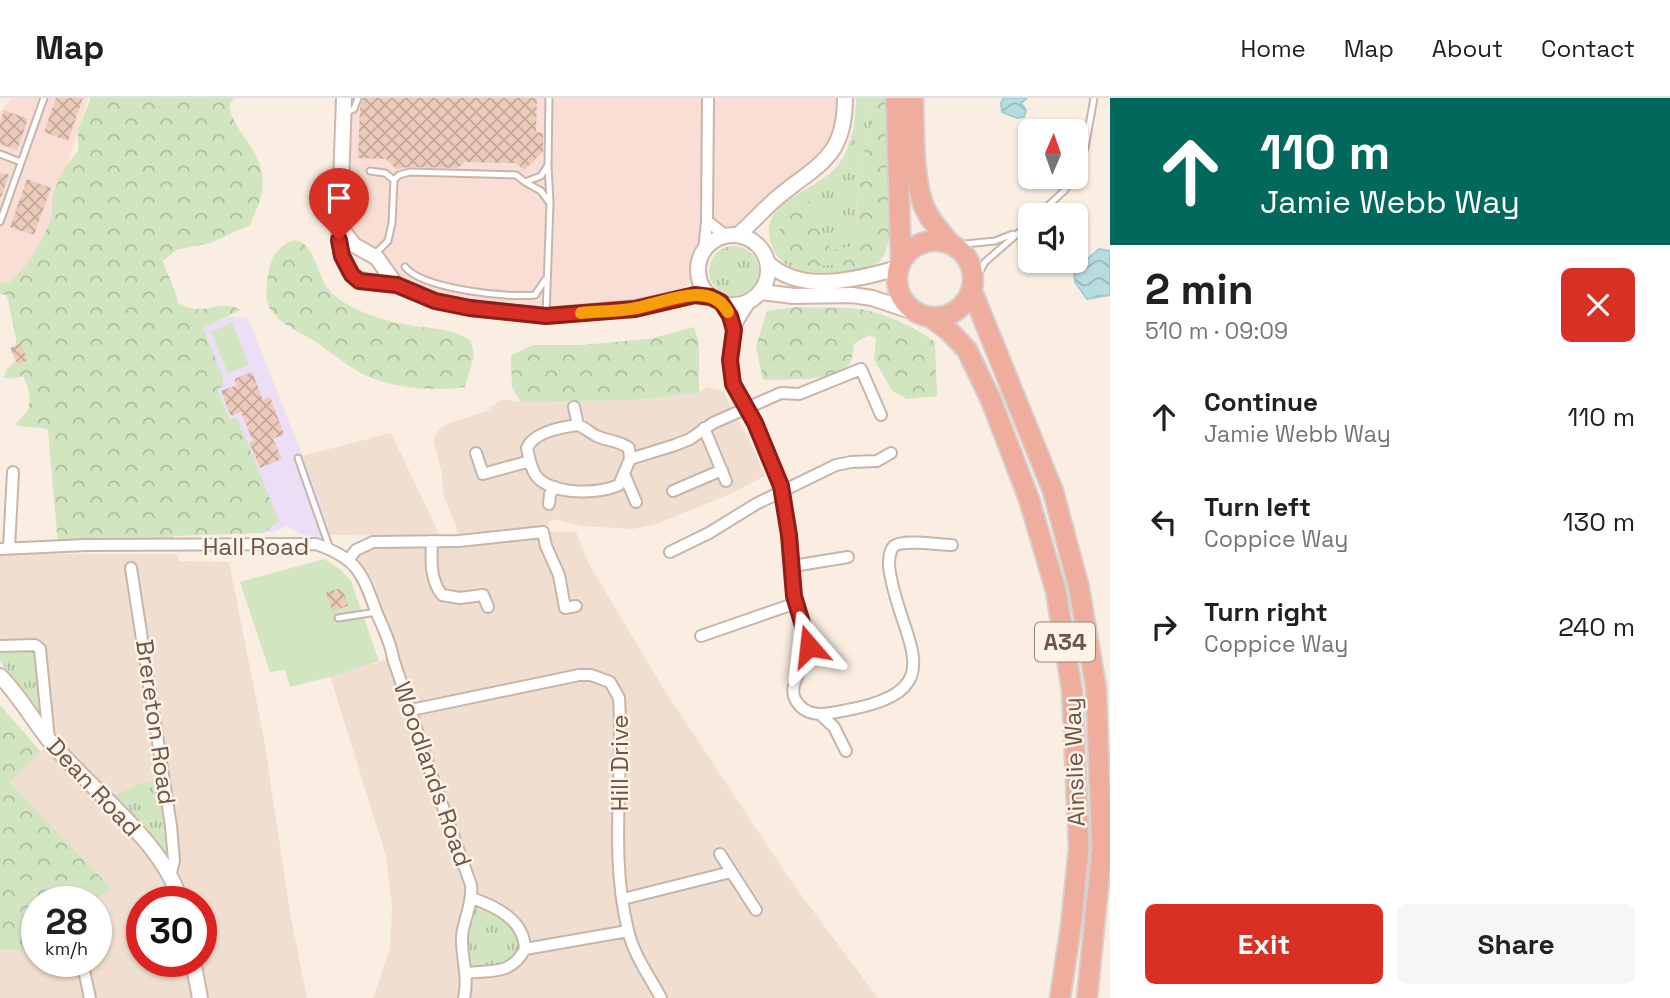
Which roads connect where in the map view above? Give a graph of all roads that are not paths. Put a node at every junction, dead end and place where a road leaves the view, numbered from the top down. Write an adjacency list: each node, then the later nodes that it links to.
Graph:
1 (44, 98): 11 (lane)
2 (358, 98): 8 (lane)
3 (549, 98): 12 (lane)
4 (708, 98): 20 (street)
5 (845, 98): 19 (street)
6 (1094, 98): 9 (lane)
7 (909, 100): 26 (highway, A34); 30 (highway, A34)
8 (344, 105): 22 (street)
9 (1088, 131)
10 (0, 154): 11 (lane)
11 (22, 162): 21 (lane)
12 (548, 165): 15 (lane); 17 (lane)
13 (370, 171): 14 (lane)
14 (394, 180): 15 (lane); 28 (lane)
15 (525, 182): 17 (lane)
16 (1066, 189): 18 (lane)
17 (550, 203): 34 (lane)
18 (1051, 203)
19 (763, 212): 25 (street); 29 (street)
20 (707, 221): 25 (street); 27 (street)
21 (0, 222)
22 (340, 227): 28 (street); 32 (street)
23 (1018, 232): 26 (lane)
24 (1018, 233): 37 (lane)
25 (732, 235): 27 (street); 29 (street)
26 (952, 244): 30 (highway); 37 (highway, A34)
27 (704, 251): 33 (street)
28 (372, 256): 32 (street); 35 (street); 36 (street)
29 (765, 256): 30 (street); 38 (street)
30 (899, 264): 41 (highway, A34)
31 (405, 267): 34 (lane)
32 (350, 270): 35 (street)
33 (699, 272): 39 (street); 40 (street)
34 (547, 277): 42 (lane)
35 (369, 281): 36 (street)
36 (397, 285): 42 (street)
37 (973, 286): 41 (highway); 99 (highway, Ainslie Way / A34)
38 (756, 296): 40 (street); 41 (street); 43 (street)
39 (673, 298): 40 (street); 42 (street)
40 (716, 299): 43 (street)
41 (924, 315): 98 (highway, Ainslie Way / A34)
42 (546, 316)
43 (734, 330): 45 (street)
44 (574, 407): 47 (street)
45 (746, 409): 46 (street); 48 (street); 57 (street)
46 (881, 415)
47 (578, 425): 52 (street); 53 (street)
48 (704, 428): 52 (street); 58 (street)
49 (476, 453): 53 (street)
50 (891, 453): 57 (street)
51 (298, 458): 64 (lane)
52 (630, 459): 55 (street)
53 (530, 461): 56 (street)
54 (13, 472): 63 (street)
55 (625, 476): 56 (street); 59 (street)
56 (555, 487): 60 (street)
57 (782, 489): 65 (street); 68 (street)
58 (673, 491)
59 (636, 502)
60 (549, 504)
61 (432, 541): 67 (street); 71 (street); 72 (street)
62 (952, 545): 79 (street)
63 (4, 548): 64 (street, Hall Road)
64 (330, 549): 67 (street, Hall Road)
65 (670, 552)
66 (848, 557): 68 (street)
67 (349, 559): 73 (street, Woodlands Road)
68 (793, 566): 70 (street)
69 (131, 568): 84 (street, Brereton Road)
70 (796, 603): 75 (street); 79 (street)
71 (576, 606)
72 (488, 607)
73 (377, 612): 74 (lane); 78 (street, Woodlands Road)
74 (338, 618)
75 (701, 636)
76 (0, 646): 80 (street)
77 (0, 676): 80 (street, Dean Road)
78 (411, 710): 86 (street, Woodlands Road); 87 (street, Hill Drive)
79 (820, 714): 81 (street)
80 (49, 740): 84 (street, Dean Road)
81 (846, 751)
82 (720, 854): 83 (street)
83 (732, 872): 87 (street); 88 (street)
84 (170, 876): 85 (street, Dean Road)
85 (174, 886)
86 (472, 898): 90 (street); 91 (street, Woodlands Road)
87 (623, 899): 89 (street, Hill Drive)
88 (756, 910)
89 (628, 931): 90 (street); 97 (street, Hill Drive)
90 (525, 949): 91 (street)
91 (467, 973): 96 (street, Woodlands Road)
92 (85, 977): 94 (street)
93 (196, 977): 95 (street)
94 (90, 998)
95 (200, 998)
96 (464, 998)
97 (661, 998)
98 (1060, 998)
99 (1087, 998)

